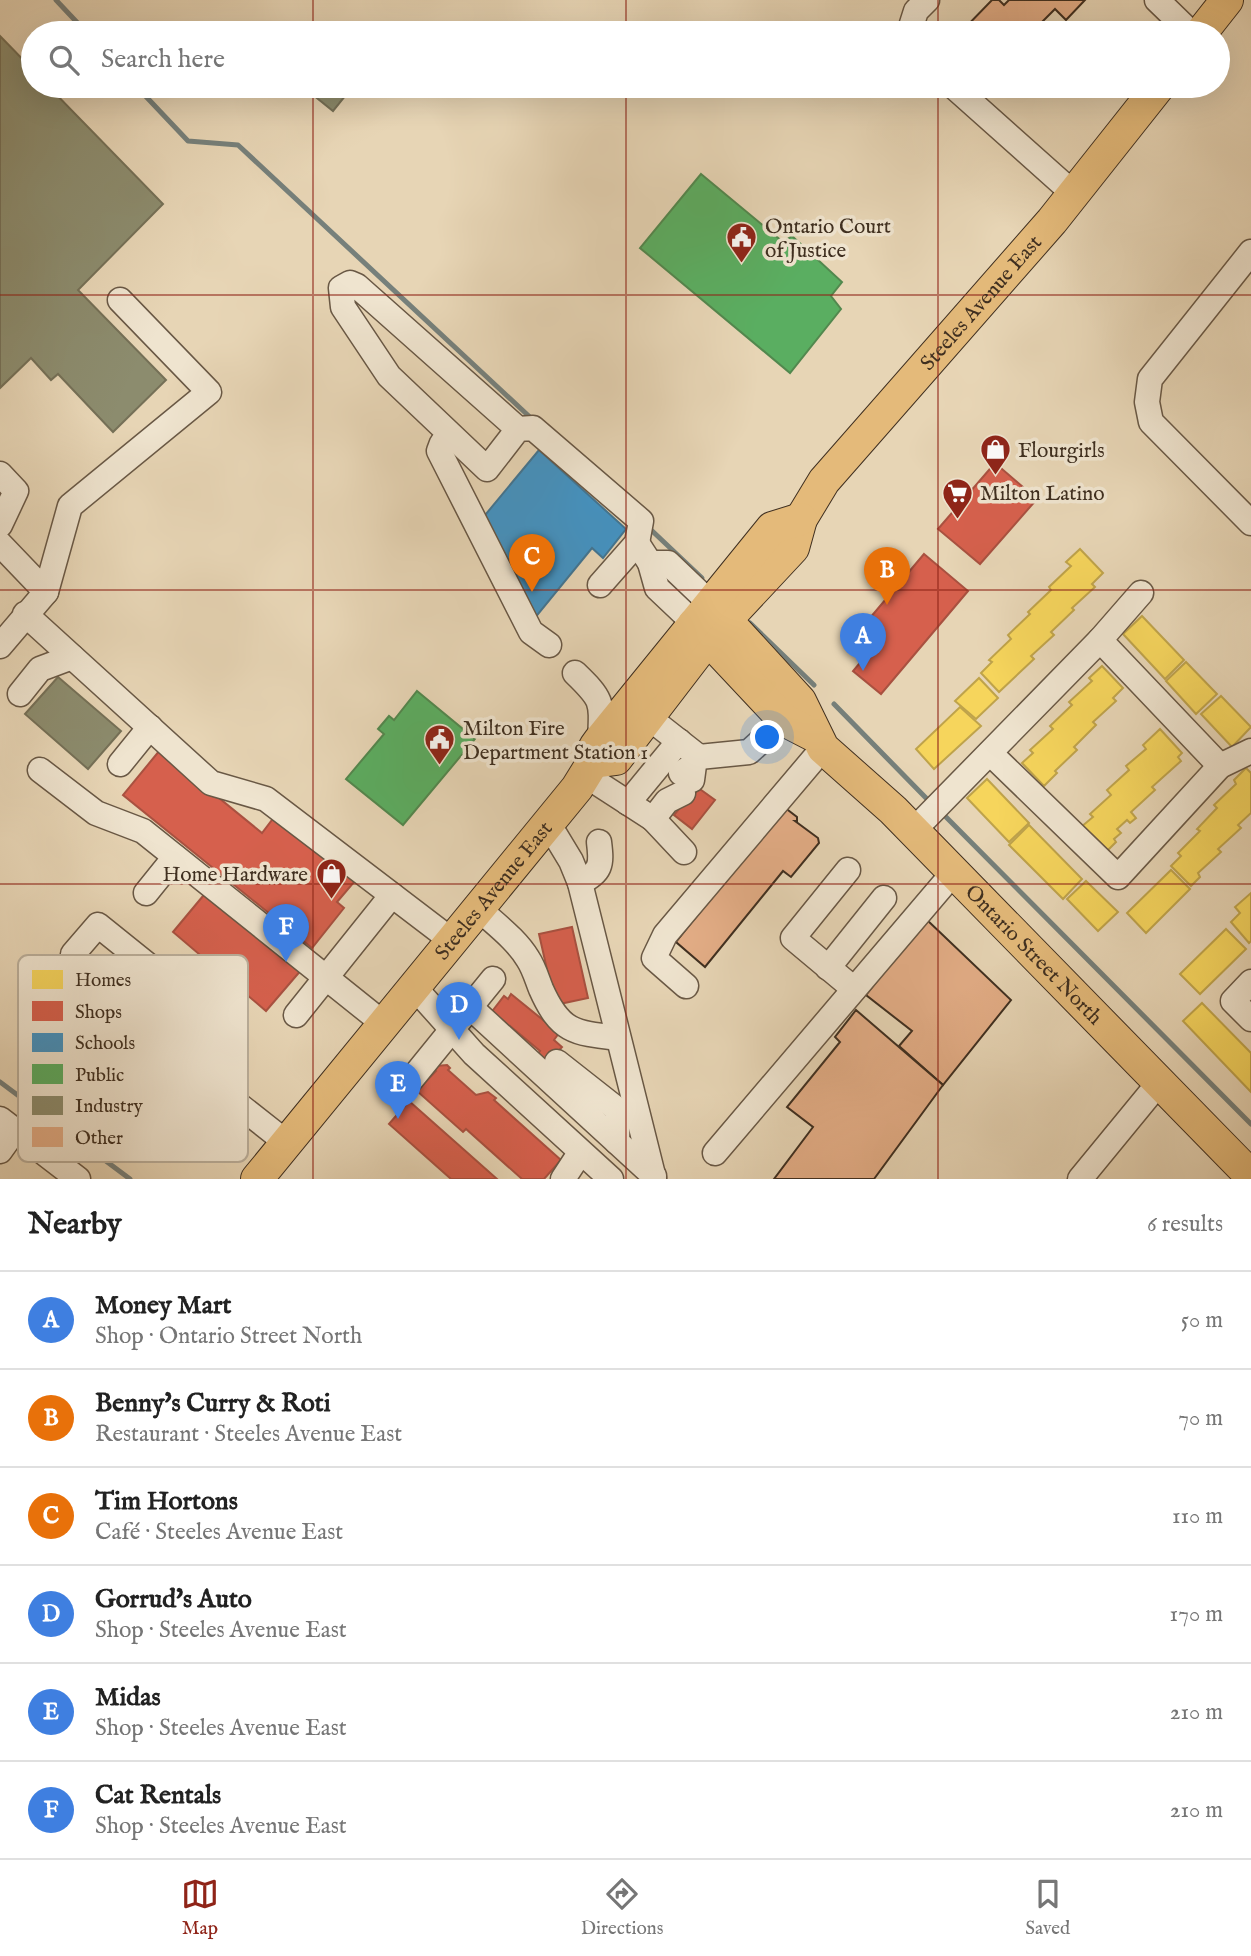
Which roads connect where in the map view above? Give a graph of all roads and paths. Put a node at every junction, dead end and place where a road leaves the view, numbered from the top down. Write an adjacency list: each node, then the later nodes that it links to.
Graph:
1 (926, 0): 4 (street)
2 (1157, 0): 5 (street)
3 (1227, 0): 6 (main road)
4 (913, 21)
5 (1179, 21)
6 (1210, 21)
7 (965, 98): 9 (street)
8 (1150, 98): 9 (main road, Steeles Avenue East)
9 (1074, 194): 23 (main road, Steeles Avenue East)
10 (1251, 252): 15 (street)
11 (120, 300): 20 (street)
12 (518, 429): 13 (street); 13 (street); 17 (street)
13 (452, 437): 25 (street)
14 (0, 474): 16 (street)
15 (1251, 523)
16 (0, 525)
17 (637, 543): 19 (street); 23 (street)
18 (0, 544): 20 (street)
19 (600, 584)
20 (46, 592): 22 (street)
21 (1141, 593): 24 (street)
22 (14, 618): 26 (street); 27 (street)
23 (710, 621): 30 (main road, Steeles Avenue East); 31 (main road, Ontario Street North); 34 (main road, Ontario Street North); 37 (main road, Steeles Avenue East)
24 (1100, 640): 36 (street); 39 (street)
25 (549, 645)
26 (0, 646)
27 (72, 657): 29 (street); 32 (street)
28 (575, 673): 37 (street)
29 (20, 694)
30 (648, 717): 33 (street); 37 (main road, Steeles Avenue East)
31 (784, 720): 34 (main road, Ontario Street North); 41 (street)
32 (150, 727): 38 (street); 52 (street)
33 (679, 741): 41 (street); 42 (street)
34 (819, 742): 44 (main road, Ontario Street North); 62 (street)
35 (1251, 751): 39 (street)
36 (990, 753): 39 (street); 44 (street)
37 (592, 759): 42 (street); 43 (main road, Steeles Avenue East)
38 (120, 764)
39 (1220, 766)
40 (40, 769): 47 (street)
41 (680, 784): 42 (street); 46 (street)
42 (628, 803)
43 (548, 823): 50 (street); 54 (main road, Steeles Avenue East)
44 (913, 831): 49 (main road, Ontario Street North)
45 (599, 842): 50 (street)
46 (684, 852)
47 (175, 857): 51 (street); 59 (street)
48 (848, 870): 58 (street)
49 (954, 872): 64 (street); 73 (main road, Ontario Street North)
50 (580, 883): 70 (street)
51 (146, 893)
52 (392, 895): 55 (street); 59 (street)
53 (884, 898): 58 (street)
54 (478, 908): 55 (main road, Steeles Avenue East); 70 (street)
55 (451, 940): 63 (main road, Steeles Avenue East)
56 (74, 955): 57 (street)
57 (135, 955)
58 (828, 968): 64 (street)
59 (327, 978): 66 (street); 68 (street)
60 (493, 979): 65 (street)
61 (1251, 982): 67 (street)
62 (686, 986)
63 (414, 987): 68 (main road, Steeles Avenue East); 69 (street)
64 (855, 989): 80 (street)
65 (469, 1006): 69 (street); 76 (street)
66 (296, 1016)
67 (1251, 1019)
68 (384, 1024): 77 (main road, Steeles Avenue East)
69 (451, 1028): 72 (street); 79 (street)
70 (618, 1038): 82 (street)
71 (557, 1062): 76 (street)
72 (411, 1080)
73 (1158, 1084): 83 (main road, Ontario Street North); 88 (street)
74 (248, 1112): 77 (street)
75 (7, 1124): 78 (street)
76 (617, 1142): 82 (street)
77 (287, 1143): 85 (main road, Steeles Avenue East)
78 (0, 1151)
79 (580, 1153): 86 (street); 87 (street)
80 (715, 1153)
81 (56, 1162): 84 (street)
82 (648, 1176)
83 (1251, 1176)
84 (78, 1179)
85 (257, 1179)
86 (563, 1179)
87 (611, 1179)
88 (1080, 1179)

